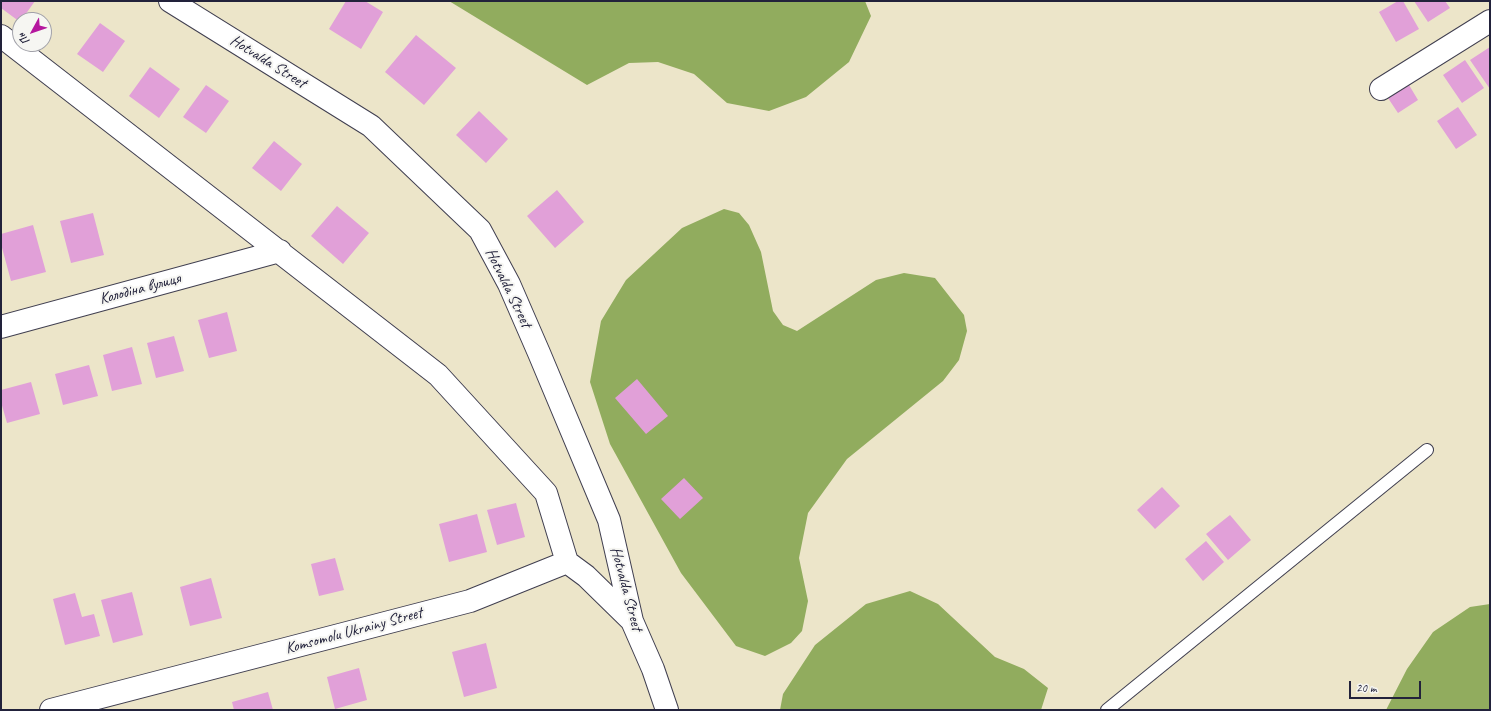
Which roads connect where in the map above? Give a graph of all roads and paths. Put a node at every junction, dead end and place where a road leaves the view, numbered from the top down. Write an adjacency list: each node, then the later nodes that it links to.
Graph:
1 (170, 1): 9 (street, Hotvalda Street)
2 (1490, 21): 4 (street)
3 (1, 36): 5 (street)
4 (1381, 89)
5 (280, 251): 6 (street, Колодіна вулиця); 8 (street)
6 (1, 327)
7 (1427, 450): 12 (lane)
8 (567, 562): 9 (street); 10 (street, Komsomolu Ukrainy Street)
9 (632, 621): 11 (street, Hotvalda Street)
10 (51, 710)
11 (667, 710)
12 (1107, 710)

